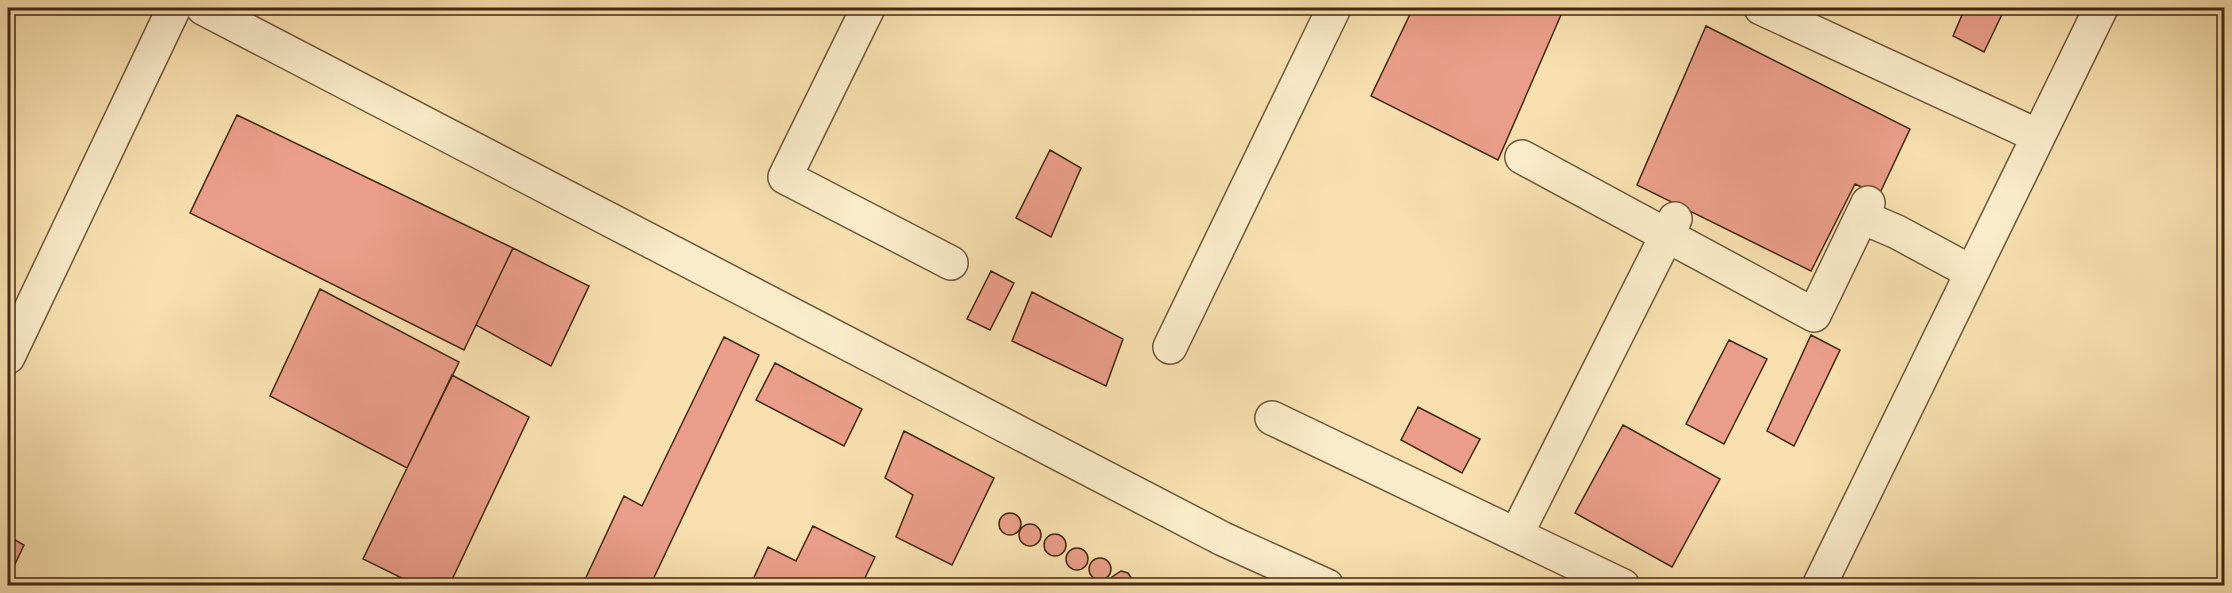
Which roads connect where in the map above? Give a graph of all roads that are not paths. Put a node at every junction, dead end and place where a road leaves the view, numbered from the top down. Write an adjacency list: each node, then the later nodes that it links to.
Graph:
1 (174, 8): 13 (street)
2 (203, 8): 16 (street)
3 (868, 8): 10 (street)
4 (1334, 8): 12 (street)
5 (1761, 8): 7 (street)
6 (2101, 8): 7 (street)
7 (2038, 136): 11 (street)
8 (1521, 157): 9 (street)
9 (1671, 227): 11 (street); 15 (street)
10 (951, 263)
11 (1971, 272): 18 (street)
12 (1170, 347)
13 (8, 357)
14 (1272, 418): 15 (street)
15 (1516, 535): 17 (street)
16 (1327, 585)
17 (1623, 585)
18 (1818, 585)

